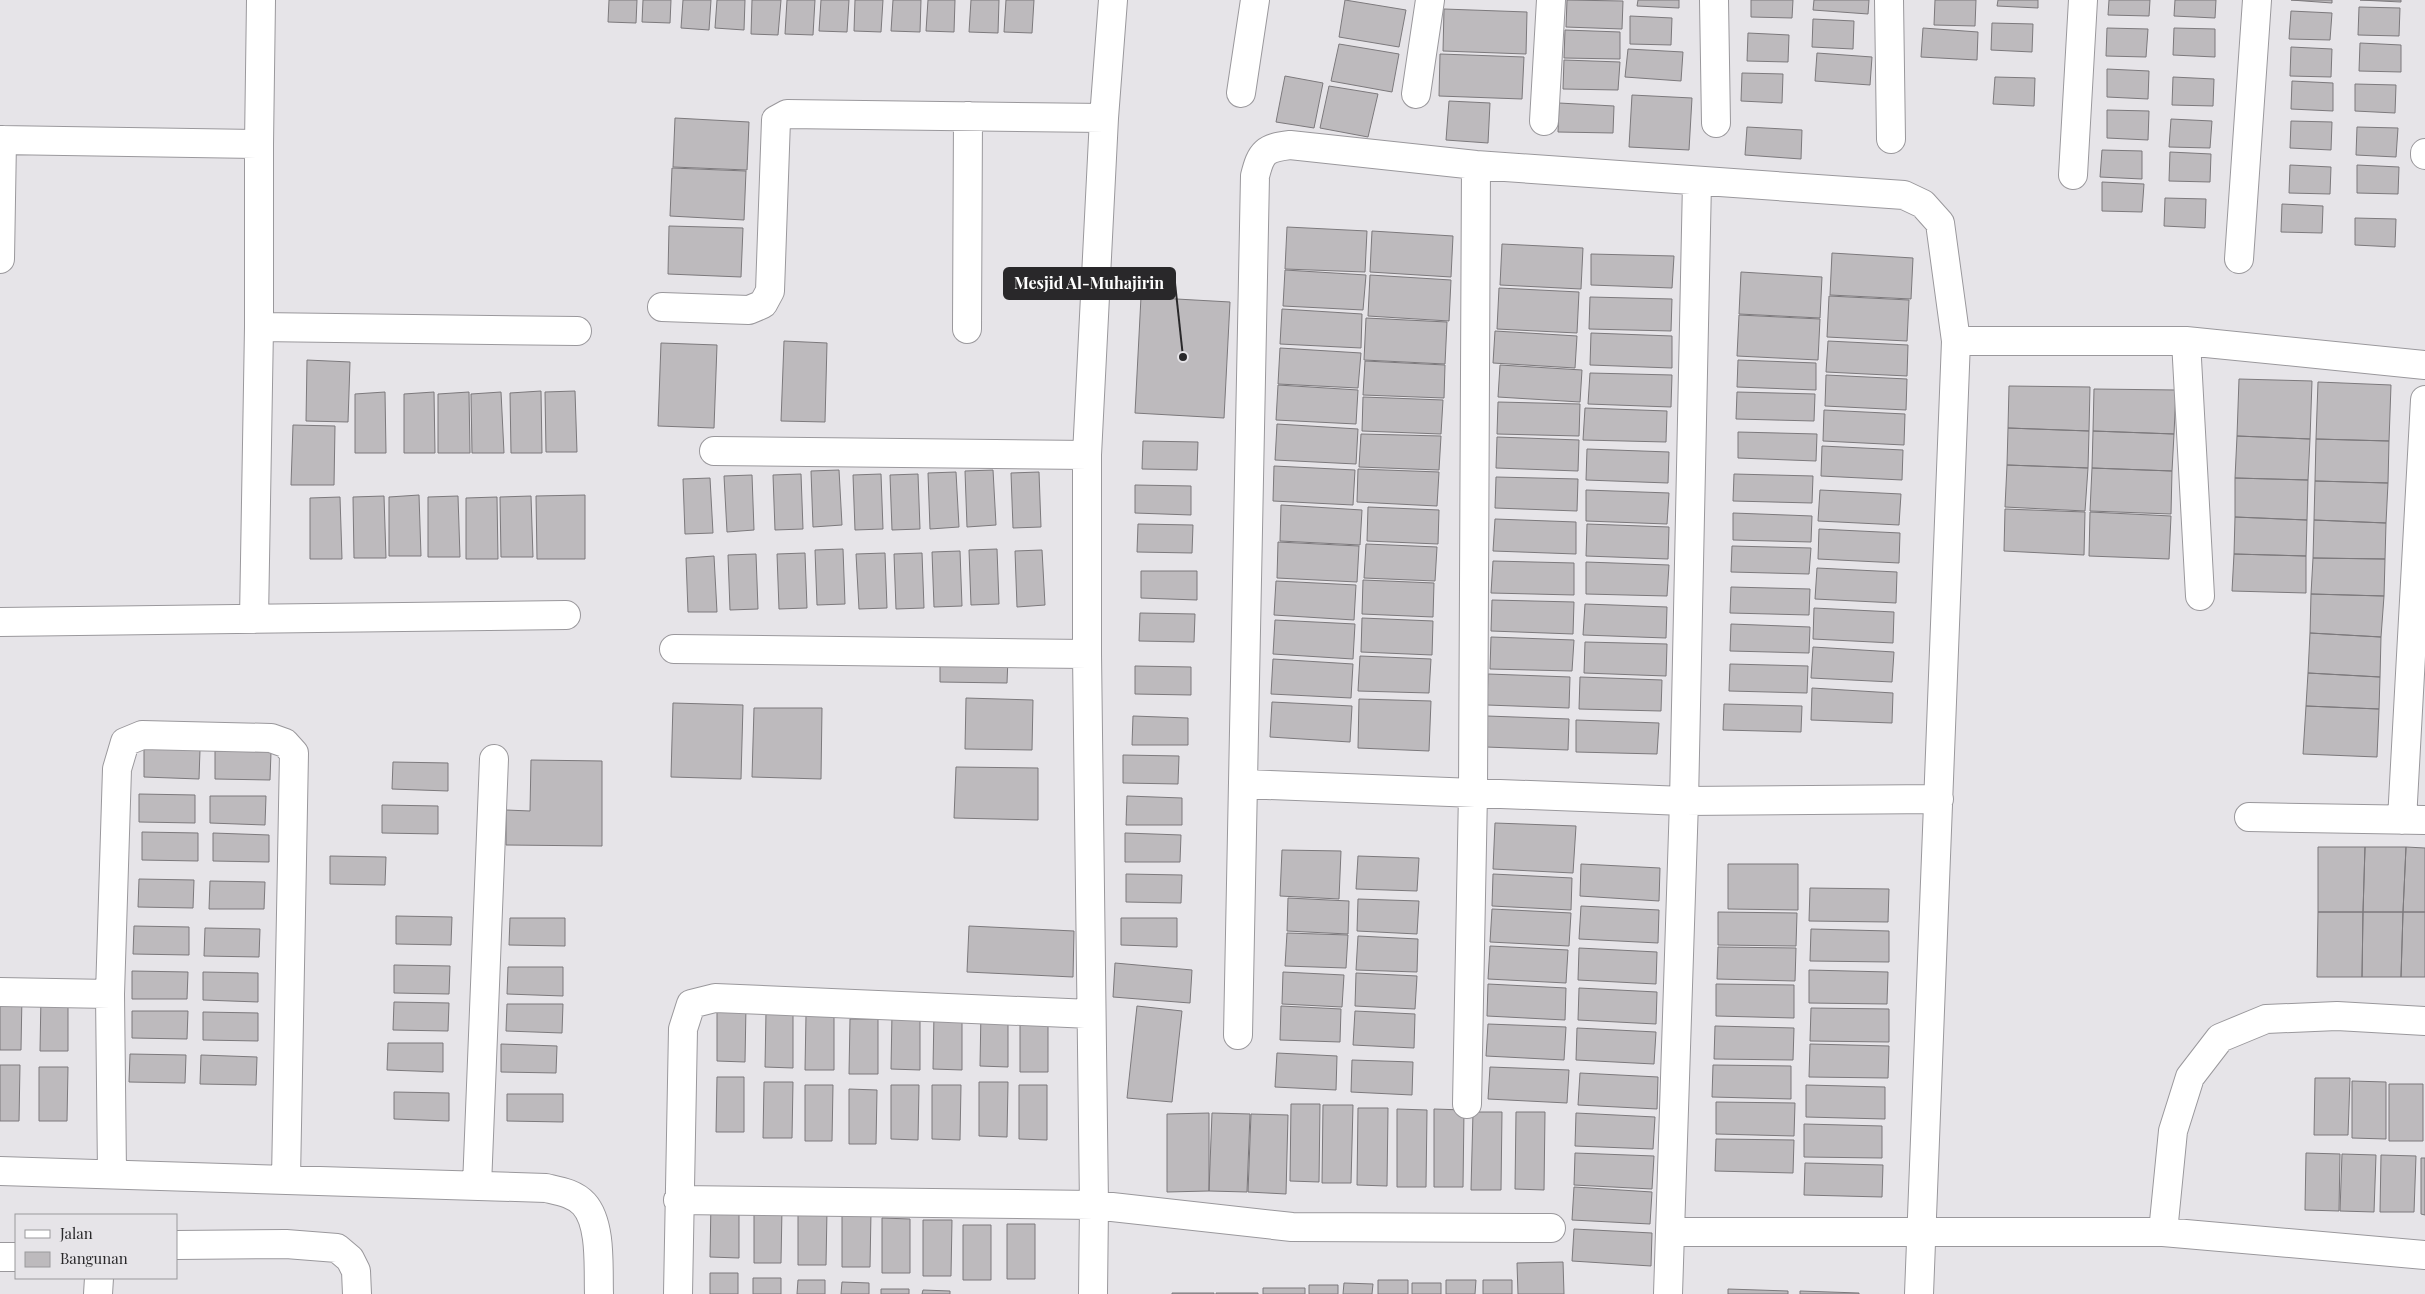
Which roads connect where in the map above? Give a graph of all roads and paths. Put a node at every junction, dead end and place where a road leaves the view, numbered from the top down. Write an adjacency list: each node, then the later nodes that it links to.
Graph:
1 (261, 0): 18 (street)
2 (1113, 0): 13 (street)
3 (1255, 0): 10 (street)
4 (1430, 0): 11 (street)
5 (1551, 0): 14 (street)
6 (1714, 0): 15 (street)
7 (1889, 0): 16 (street)
8 (2083, 0): 20 (street)
9 (2257, 0): 23 (street)
10 (1241, 93)
11 (1416, 94)
12 (968, 116): 13 (street); 24 (street); 26 (street)
13 (1104, 118): 33 (street)
14 (1544, 121)
15 (1716, 123)
16 (1891, 139)
17 (1, 140): 18 (street); 22 (street)
18 (259, 144): 25 (street)
19 (1476, 165): 21 (street); 41 (street); 42 (street)
20 (2073, 175)
21 (1697, 182): 28 (street); 44 (street)
22 (0, 259)
23 (2239, 259)
24 (662, 307)
25 (259, 327): 27 (street); 36 (street)
26 (966, 329)
27 (577, 331)
28 (1956, 341): 29 (street); 43 (street)
29 (2186, 341): 30 (street); 34 (street)
30 (2425, 364)
31 (2425, 400): 46 (street)
32 (714, 451): 33 (street)
33 (1087, 455): 39 (street)
34 (2200, 596)
35 (566, 615): 36 (street)
36 (254, 619): 37 (street)
37 (0, 622)
38 (674, 649): 39 (street)
39 (1086, 654): 49 (street)
40 (494, 759): 56 (street)
41 (1243, 784): 42 (street); 51 (street)
42 (1473, 792): 44 (street); 52 (street)
43 (1939, 799): 44 (street); 60 (street)
44 (1684, 801): 61 (street)
45 (2249, 817): 46 (street)
46 (2414, 820)
47 (0, 992): 48 (street)
48 (110, 994): 54 (street); 55 (street)
49 (1091, 1014): 57 (street); 58 (street)
50 (2425, 1021): 62 (street)
51 (1238, 1035)
52 (1467, 1104)
53 (0, 1171): 54 (street)
54 (112, 1173): 55 (street)
55 (286, 1179): 56 (street)
56 (477, 1186): 70 (street)
57 (678, 1200): 58 (street); 71 (street)
58 (1094, 1204): 59 (street); 72 (street)
59 (1551, 1228)
60 (1920, 1231): 61 (street); 62 (street); 74 (street)
61 (1670, 1232): 73 (street)
62 (2163, 1232): 64 (street)
63 (178, 1245): 69 (street)
64 (2425, 1255)
65 (15, 1256): 66 (street)
66 (0, 1257)
67 (99, 1279): 68 (street)
68 (98, 1294)
69 (357, 1294)
70 (599, 1294)
71 (678, 1294)
72 (1093, 1294)
73 (1668, 1294)
74 (1919, 1294)

